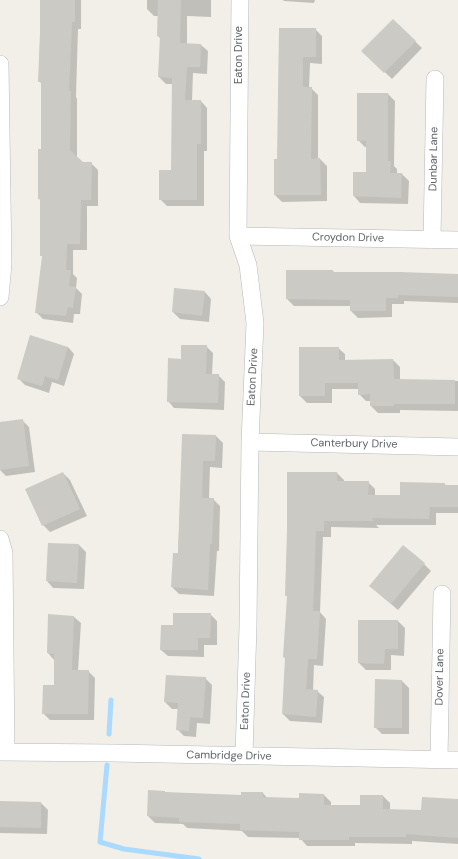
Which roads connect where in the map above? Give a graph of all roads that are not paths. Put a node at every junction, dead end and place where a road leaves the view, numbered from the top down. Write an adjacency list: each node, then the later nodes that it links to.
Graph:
1 (240, 0): 4 (street, Eaton Drive)
2 (0, 64): 7 (street)
3 (435, 79): 5 (street, Dunbar Lane)
4 (238, 236): 5 (street, Croydon Drive); 8 (street, Eaton Drive)
5 (432, 240): 6 (street, Croydon Drive)
6 (458, 240)
7 (0, 297)
8 (250, 442): 9 (street, Canterbury Drive); 13 (street, Eaton Drive)
9 (458, 447)
10 (0, 539): 12 (street)
11 (442, 594): 14 (street, Dover Lane)
12 (3, 752): 13 (street, Cambridge Drive)
13 (244, 756): 14 (street, Cambridge Drive)
14 (439, 760): 15 (street, Cambridge Drive)
15 (458, 760)

